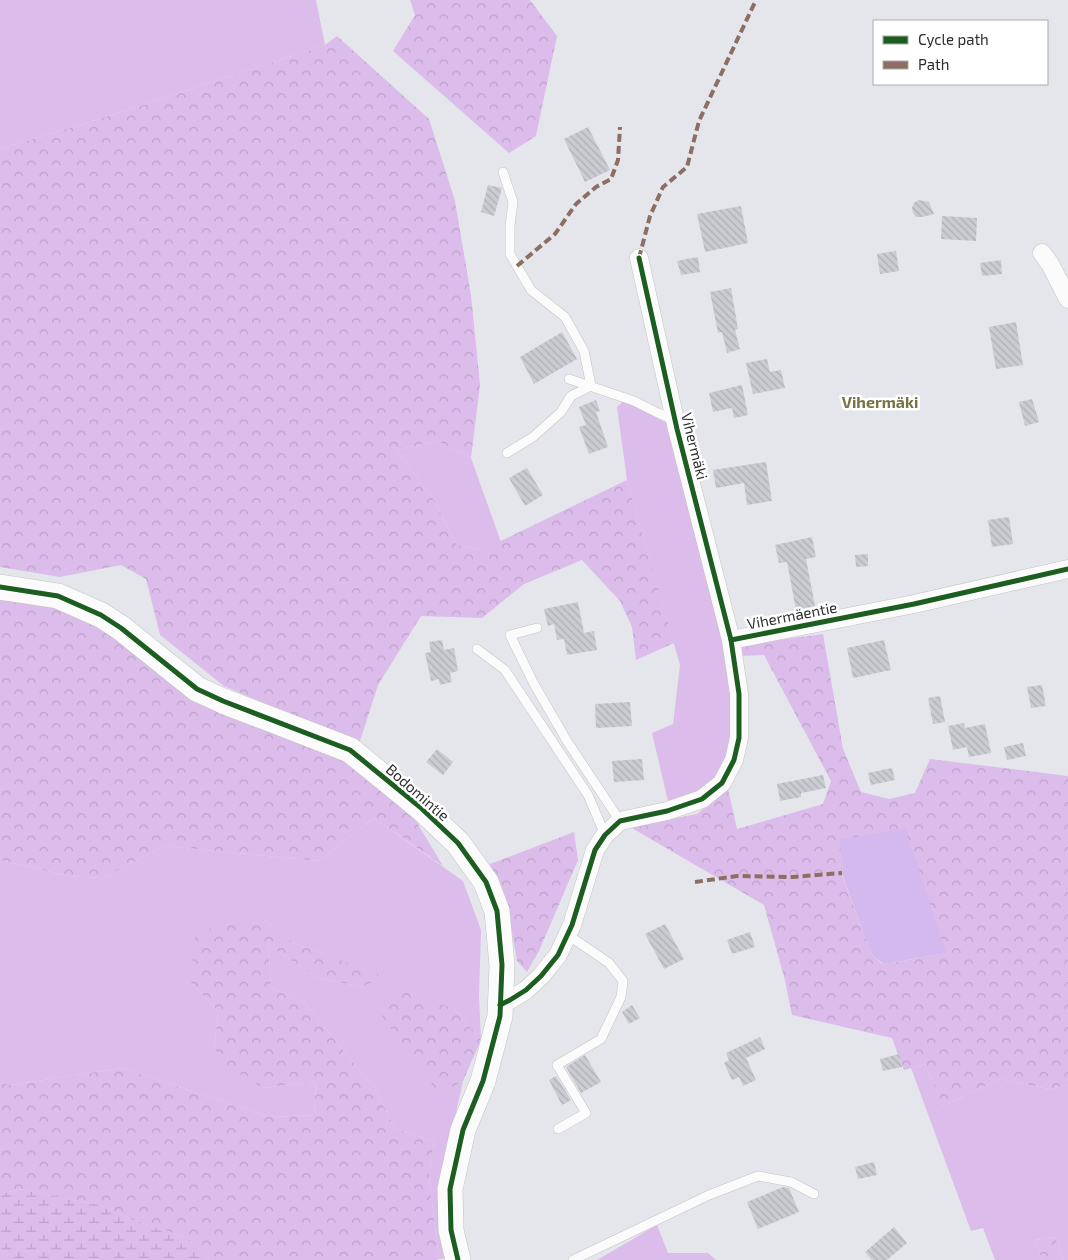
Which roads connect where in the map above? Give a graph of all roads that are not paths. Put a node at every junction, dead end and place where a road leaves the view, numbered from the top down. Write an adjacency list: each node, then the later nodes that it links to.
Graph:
1 (503, 172): 6 (lane)
2 (1042, 253): 4 (street)
3 (639, 258): 7 (street, Vihermäki)
4 (1068, 299)
5 (569, 379): 6 (lane)
6 (591, 386): 7 (lane); 8 (lane)
7 (676, 420): 12 (street, Vihermäki)
8 (507, 453)
9 (1068, 569): 12 (street, Vihermäentie)
10 (0, 587): 17 (street, Bodomintie)
11 (537, 628): 14 (lane)
12 (731, 640): 14 (street, Vihermäentie)
13 (477, 649): 15 (lane)
14 (620, 820): 15 (street)
15 (605, 836): 16 (street)
16 (568, 935): 17 (street); 18 (lane)
17 (500, 1005): 20 (street, Bodomintie)
18 (558, 1129)
19 (814, 1194): 21 (lane)
20 (458, 1260)
21 (573, 1260)

